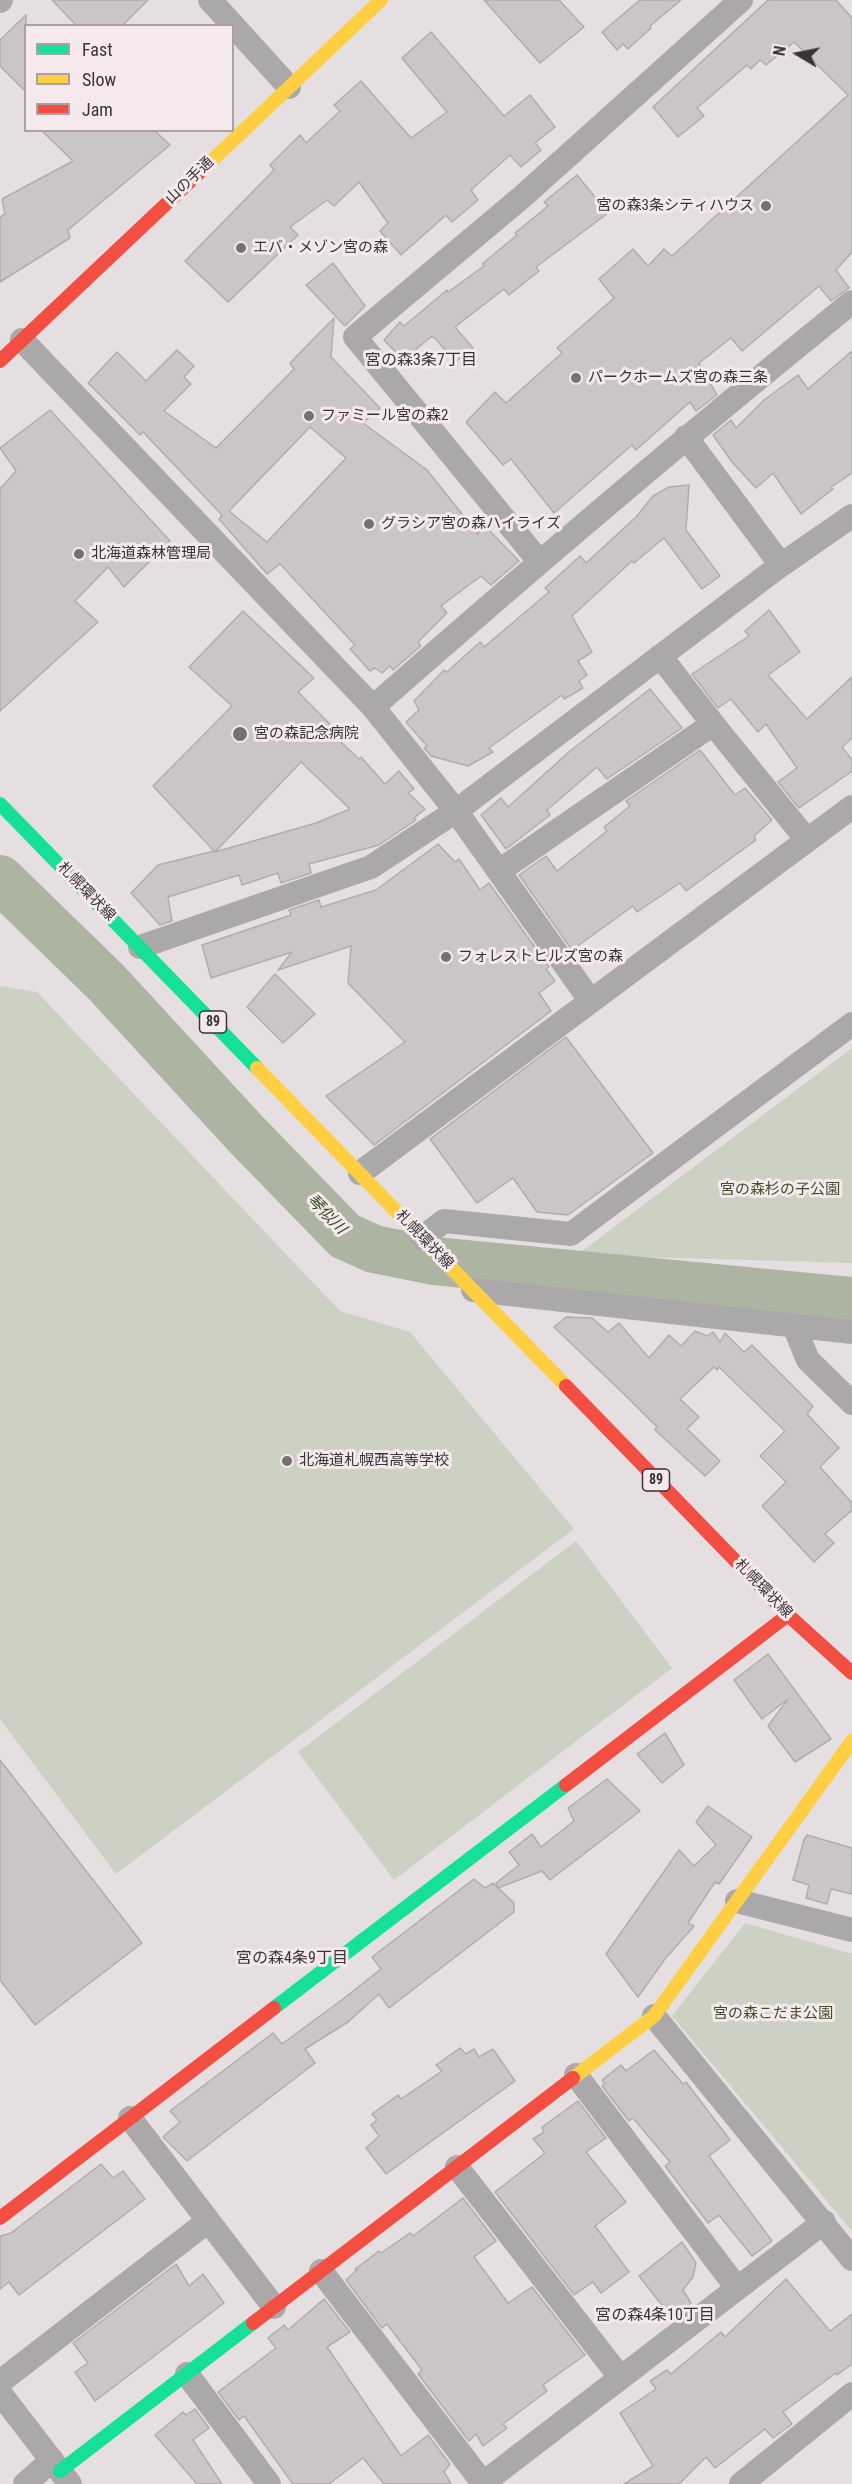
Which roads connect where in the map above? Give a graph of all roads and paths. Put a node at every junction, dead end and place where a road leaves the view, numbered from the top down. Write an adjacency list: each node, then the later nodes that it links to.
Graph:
1 (210, 0): 4 (street)
2 (381, 0): 6 (street, 山の手通)
3 (741, 0): 12 (street)
4 (232, 24)
5 (234, 26): 6 (street)
6 (289, 87): 8 (street, 山の手通)
7 (852, 302): 10 (street)
8 (22, 340): 9 (street, 山の手通); 15 (street)
9 (0, 361)
10 (686, 437): 12 (street); 13 (street)
11 (852, 516): 13 (street)
12 (539, 561): 15 (street)
13 (781, 566): 14 (street)
14 (660, 656): 16 (street); 19 (street)
15 (373, 707): 19 (street)
16 (713, 724): 20 (street); 21 (street)
17 (0, 804): 22 (street, 札幌環状線 / 89)
18 (852, 807): 20 (street)
19 (456, 811): 21 (street); 22 (street)
20 (807, 840): 23 (street)
21 (499, 871): 23 (street)
22 (140, 947): 25 (street, 札幌環状線 / 89)
23 (590, 1000): 25 (street)
24 (852, 1024): 26 (street)
25 (360, 1173): 26 (street, 札幌環状線 / 89)
26 (424, 1240): 27 (street, 札幌環状線 / 89)
27 (469, 1286): 28 (street); 31 (street, 札幌環状線 / 89)
28 (794, 1326): 29 (street); 30 (street)
29 (852, 1332)
30 (852, 1403)
31 (788, 1616): 32 (street, 札幌環状線 / 89); 38 (street)
32 (852, 1673)
33 (852, 1742): 34 (street)
34 (737, 1900): 35 (street); 36 (street)
35 (852, 1930)
36 (654, 2016): 37 (street); 42 (street)
37 (576, 2075): 39 (street); 45 (street)
38 (130, 2118): 40 (street); 41 (street)
39 (457, 2167): 44 (street); 48 (street)
40 (0, 2218)
41 (208, 2221): 46 (street); 49 (street)
42 (824, 2222): 43 (street); 45 (street)
43 (852, 2259)
44 (321, 2271): 46 (street); 55 (street)
45 (737, 2288): 48 (street)
46 (274, 2307): 47 (street)
47 (187, 2374): 52 (street); 54 (street)
48 (620, 2377): 55 (street)
49 (0, 2382)
50 (0, 2393): 52 (street)
51 (852, 2394): 56 (street)
52 (61, 2472): 53 (street)
53 (26, 2484)
54 (269, 2484)
55 (482, 2484)
56 (741, 2484)

